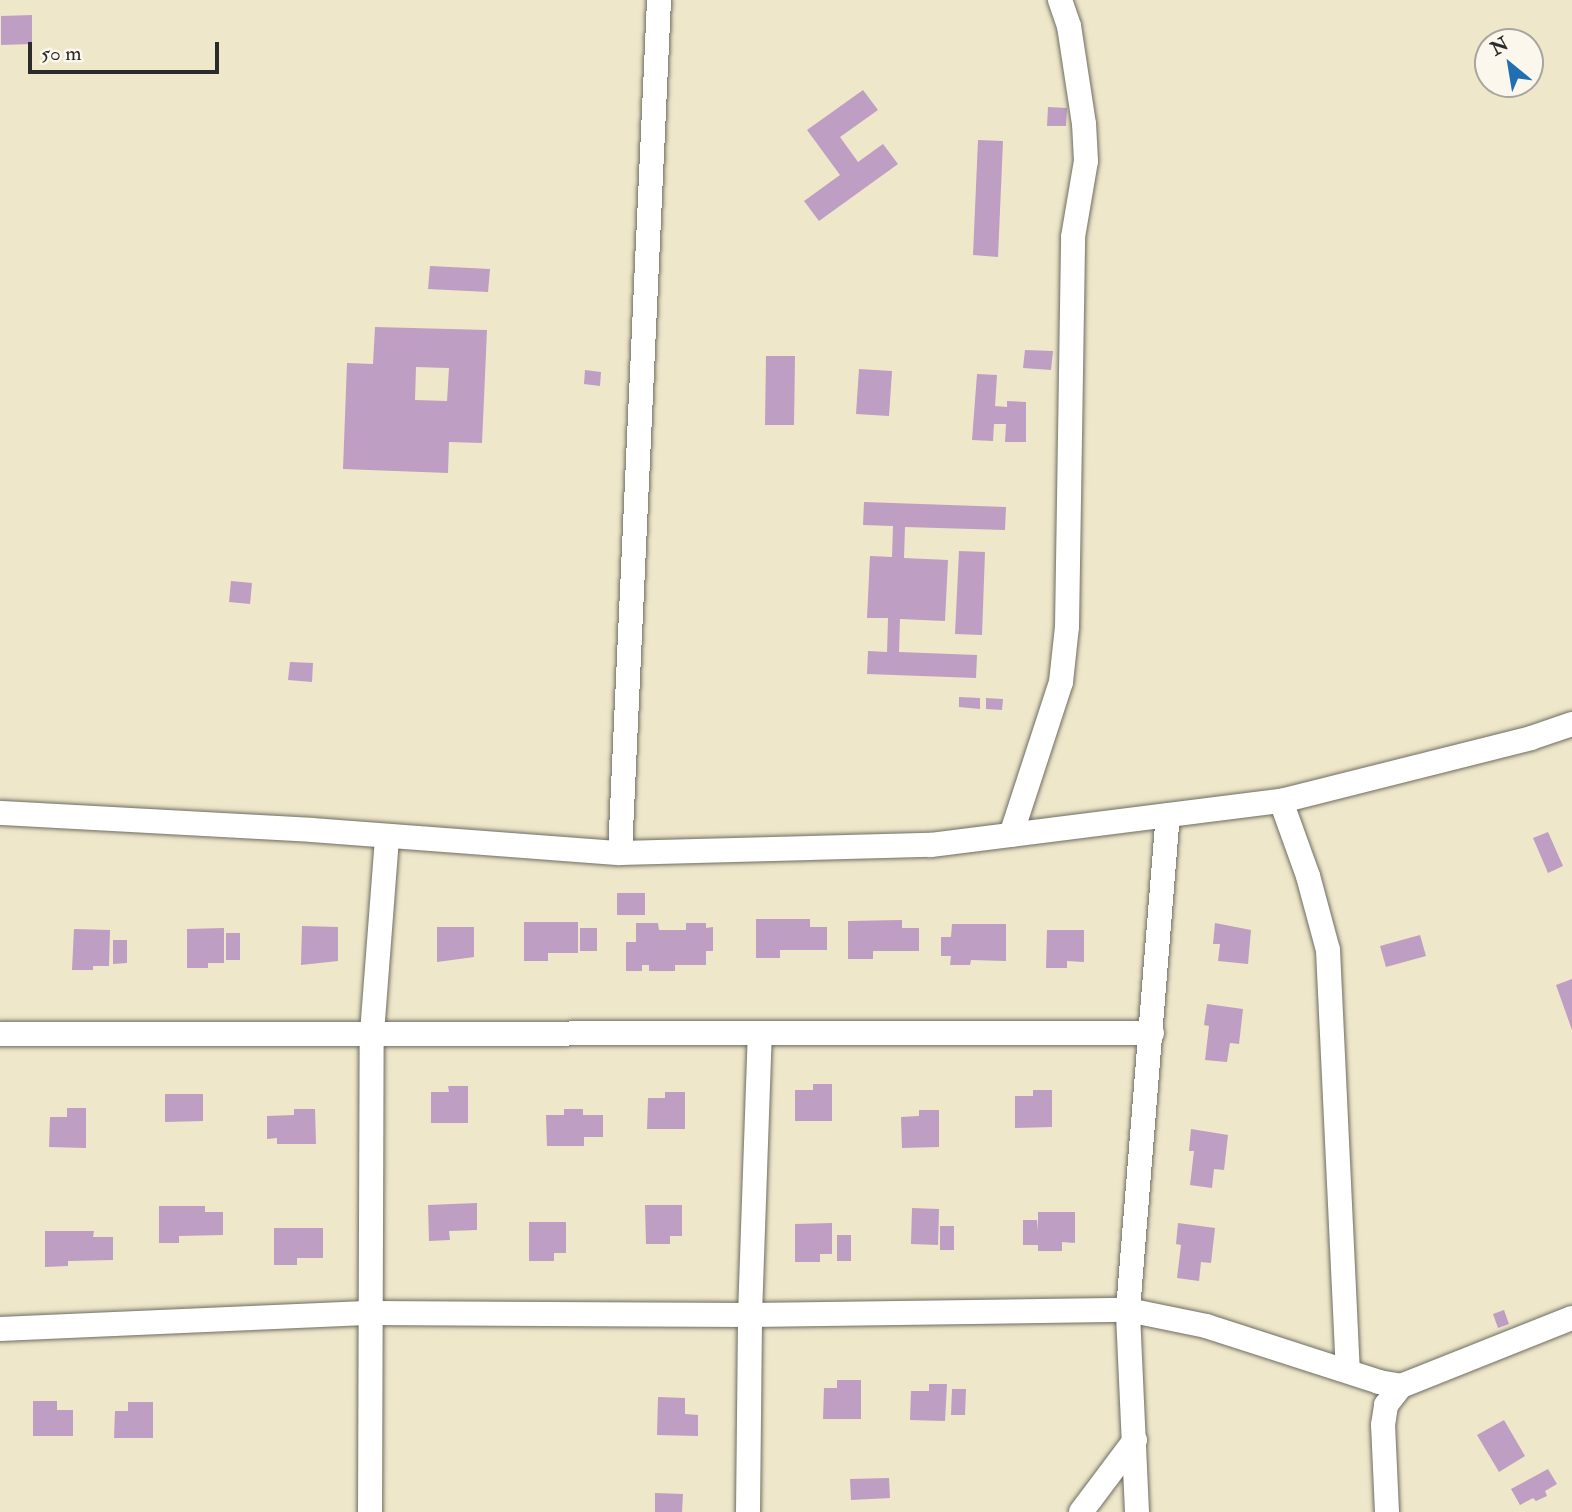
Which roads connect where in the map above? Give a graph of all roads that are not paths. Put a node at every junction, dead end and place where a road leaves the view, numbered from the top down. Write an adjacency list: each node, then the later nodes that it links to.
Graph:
1 (659, 0): 9 (street)
2 (1060, 0): 7 (street)
3 (1572, 724): 4 (street)
4 (1281, 801): 6 (street); 19 (street)
5 (0, 813): 8 (street)
6 (1168, 816): 7 (street); 11 (street)
7 (1011, 835): 9 (street)
8 (387, 837): 9 (street); 10 (street)
9 (620, 853)
10 (372, 1033): 12 (street); 13 (street); 15 (street)
11 (1152, 1033): 13 (street); 14 (street)
12 (0, 1034)
13 (760, 1035): 16 (street)
14 (1128, 1310): 16 (street); 19 (street); 21 (street)
15 (372, 1313): 16 (street); 18 (street); 22 (street)
16 (750, 1315): 23 (street)
17 (1572, 1318): 20 (street)
18 (0, 1329)
19 (1348, 1370): 20 (street)
20 (1401, 1386): 26 (street)
21 (1135, 1440): 24 (street); 25 (street)
22 (370, 1512)
23 (748, 1512)
24 (1081, 1512)
25 (1137, 1512)
26 (1387, 1512)

